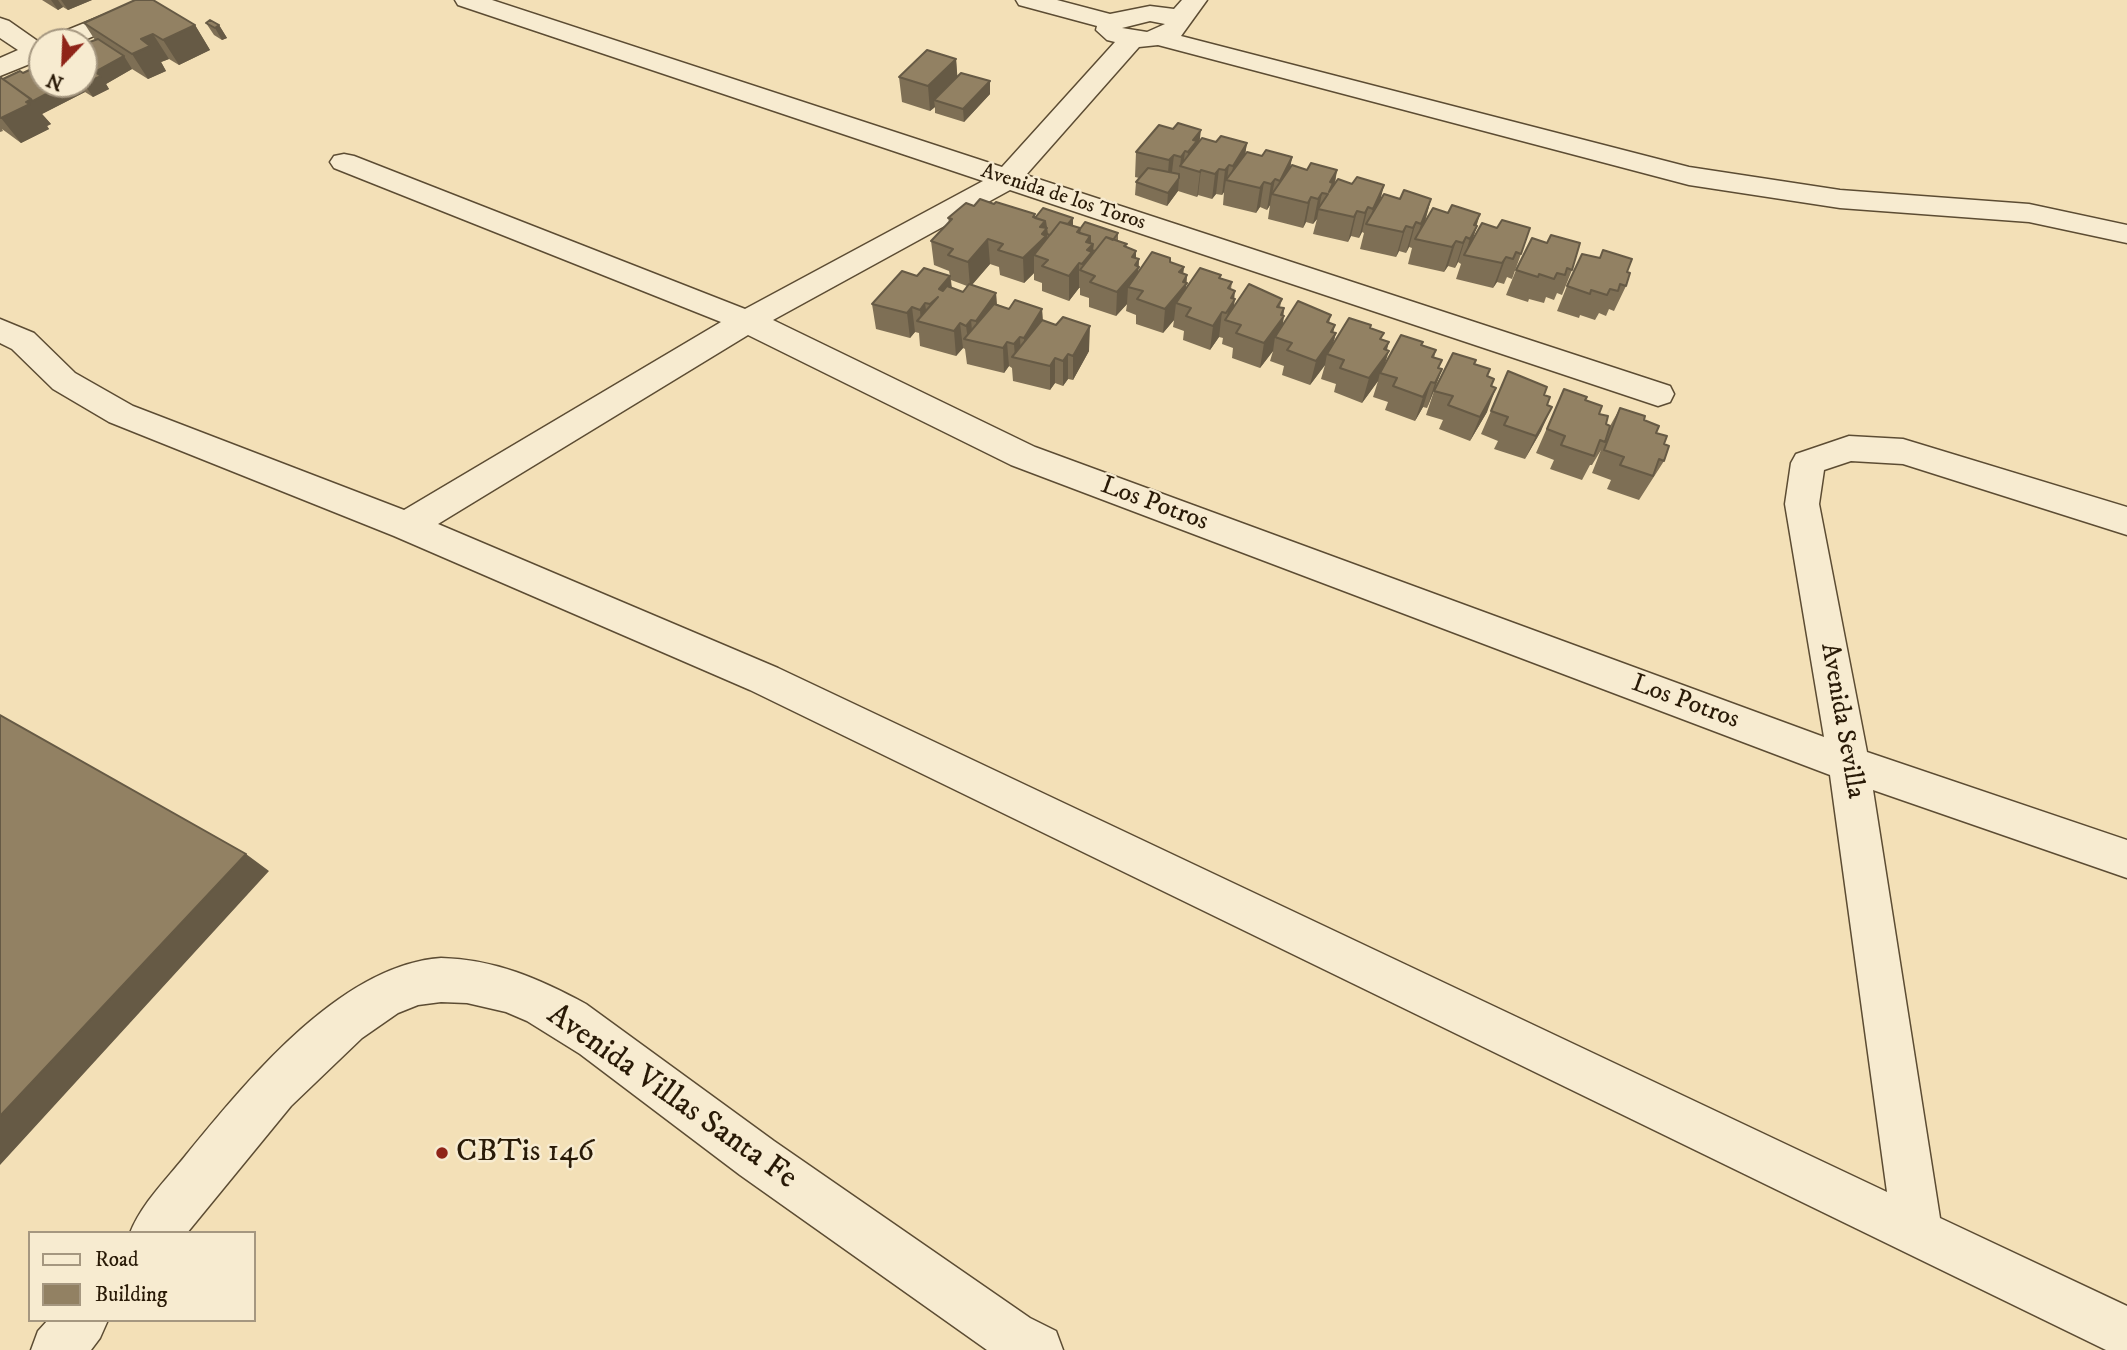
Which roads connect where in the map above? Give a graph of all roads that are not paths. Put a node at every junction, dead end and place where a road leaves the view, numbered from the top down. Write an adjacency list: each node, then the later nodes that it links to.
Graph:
1 (467, 0): 14 (street, Avenida de los Toros)
2 (1028, 0): 6 (street)
3 (1195, 0): 9 (street)
4 (1140, 1): 6 (street); 9 (street)
5 (124, 14): 8 (street)
6 (1108, 22): 9 (street)
7 (0, 26): 10 (street)
8 (92, 28)
9 (1156, 32): 14 (street); 15 (street)
10 (28, 39)
11 (28, 56): 12 (street)
12 (0, 68)
13 (344, 162): 16 (street, Los Potros)
14 (1006, 180): 16 (street); 18 (street, Avenida de los Toros)
15 (2127, 234)
16 (747, 321): 20 (street); 21 (street, Los Potros)
17 (0, 330): 20 (street)
18 (1658, 394)
19 (2127, 521): 21 (street, Avenida Sevilla)
20 (407, 526): 24 (street)
21 (1849, 764): 22 (street, Los Potros); 24 (street, Avenida Sevilla)
22 (2127, 859)
23 (157, 1231): 28 (street, Avenida Villas Santa Fe)
24 (1918, 1234): 26 (street)
25 (80, 1322): 27 (street)
26 (2127, 1333)
27 (57, 1350)
28 (1037, 1350)

